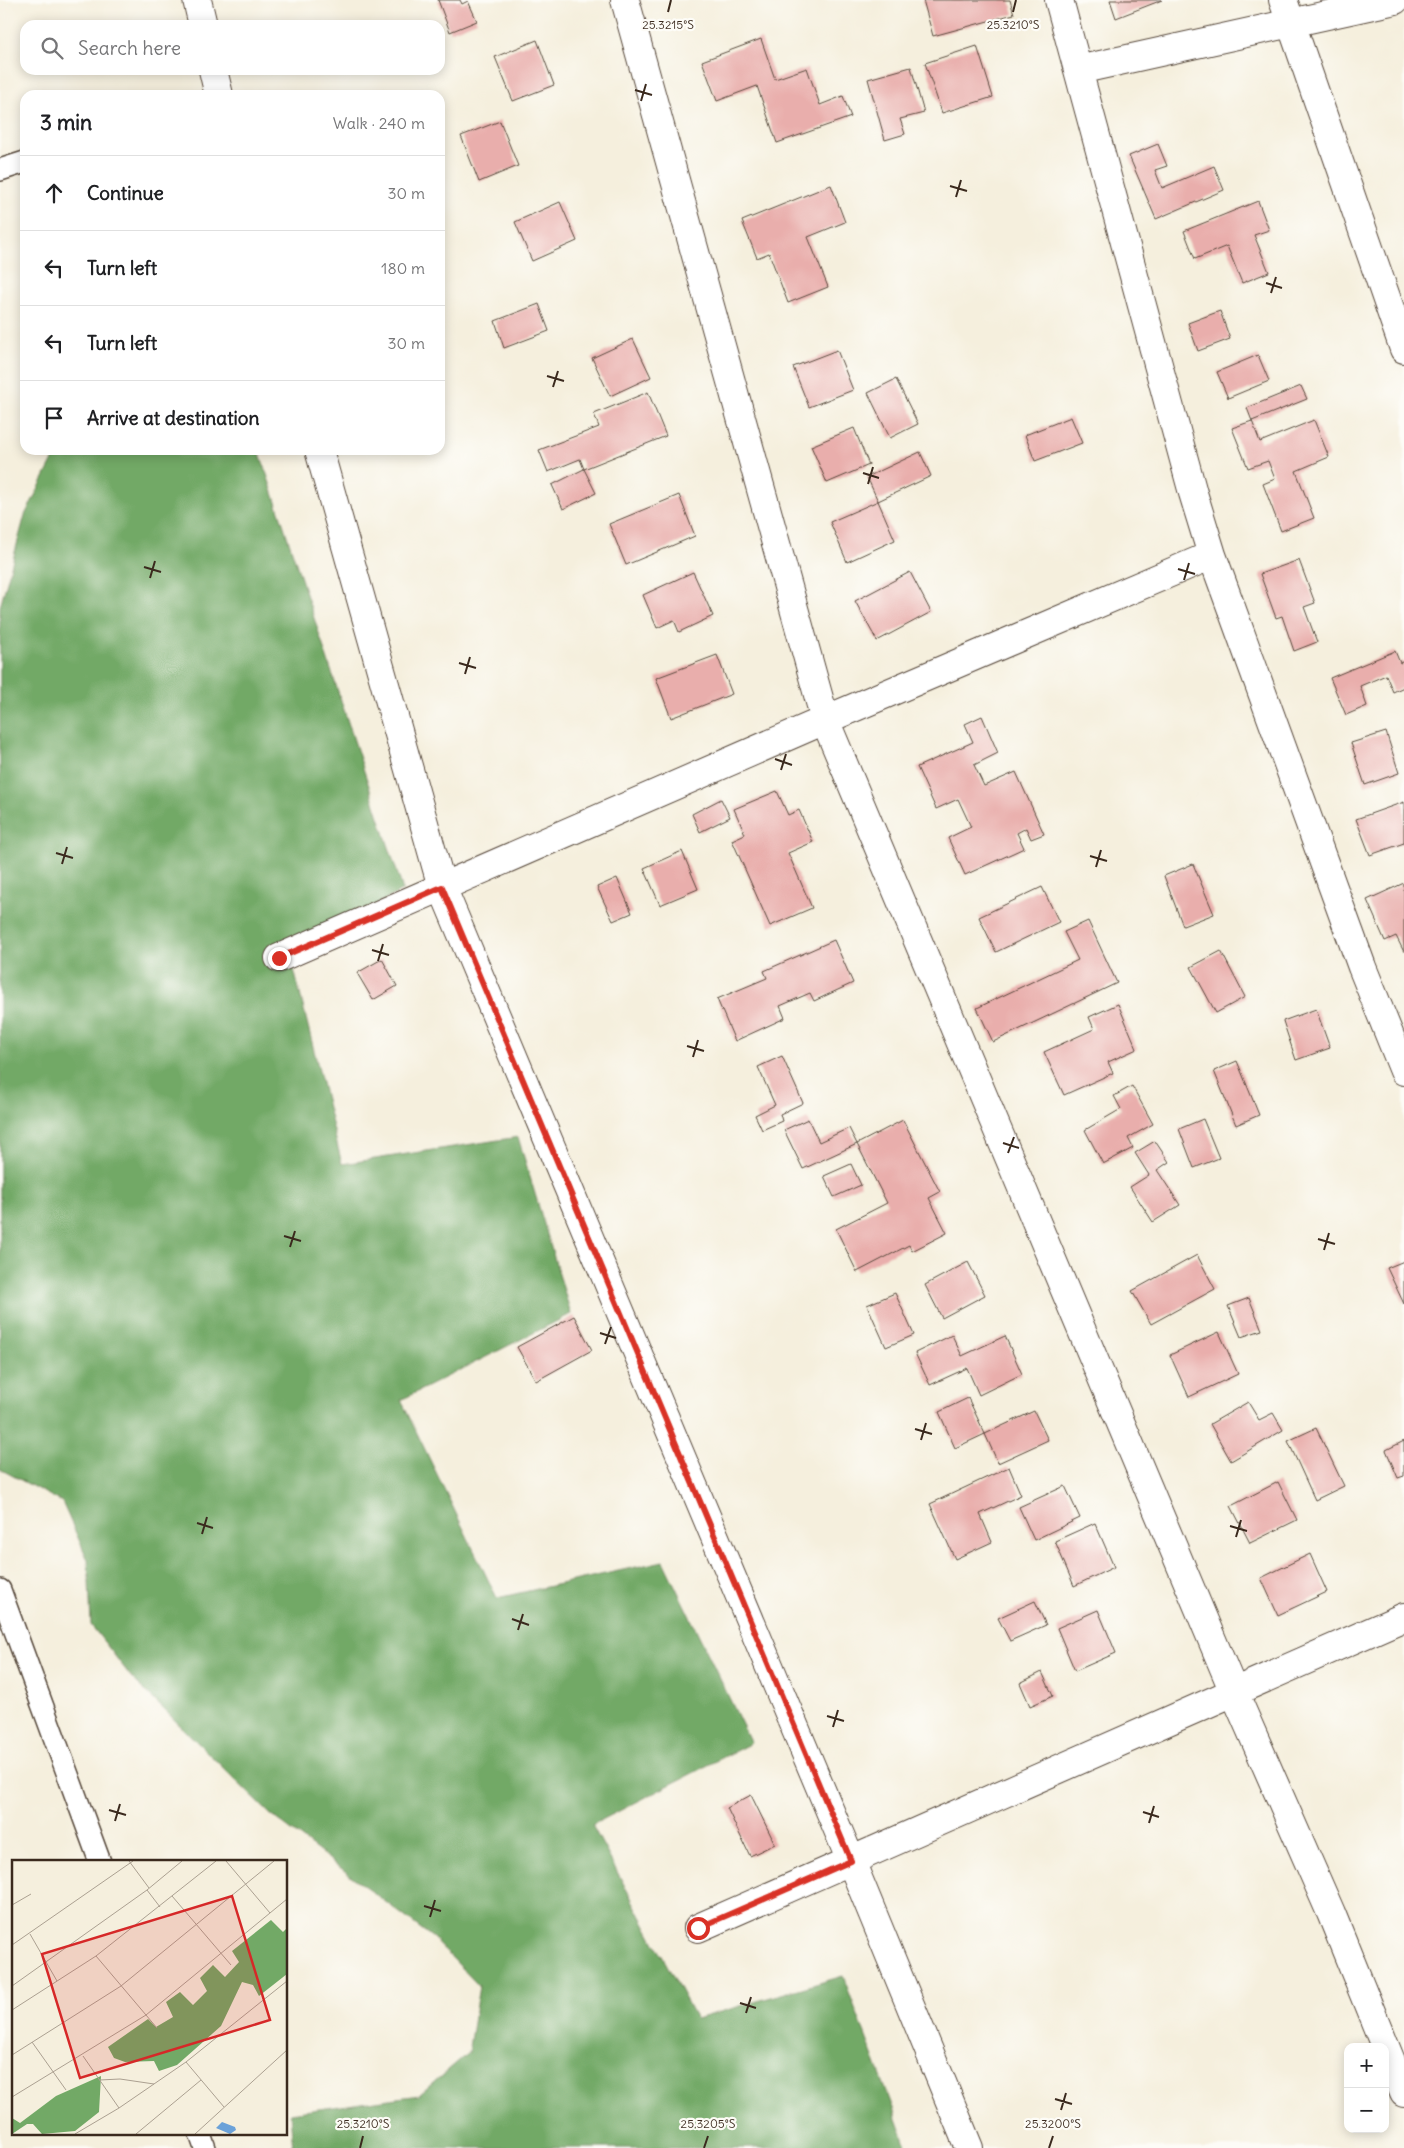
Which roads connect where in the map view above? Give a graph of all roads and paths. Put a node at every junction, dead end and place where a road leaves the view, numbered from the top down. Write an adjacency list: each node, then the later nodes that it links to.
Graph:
1 (197, 0): 6 (street)
2 (625, 0): 15 (street)
3 (1058, 0): 7 (street)
4 (1395, 0): 5 (street)
5 (1286, 11): 7 (street); 12 (street)
6 (202, 20)
7 (1078, 70): 14 (street)
8 (214, 75): 9 (street)
9 (218, 90)
10 (20, 164): 11 (lane)
11 (0, 170)
12 (1404, 349)
13 (320, 455): 16 (street)
14 (1212, 555): 15 (street); 18 (street)
15 (825, 720): 16 (street); 21 (street)
16 (442, 887): 17 (street); 23 (street)
17 (279, 958)
18 (1404, 1071)
19 (0, 1590): 22 (lane)
20 (1404, 1618): 21 (street)
21 (1234, 1692): 23 (street); 25 (street)
22 (99, 1860)
23 (851, 1861): 24 (street); 28 (street)
24 (698, 1928)
25 (1404, 2093)
26 (201, 2136): 27 (lane)
27 (205, 2148)
28 (969, 2148)

